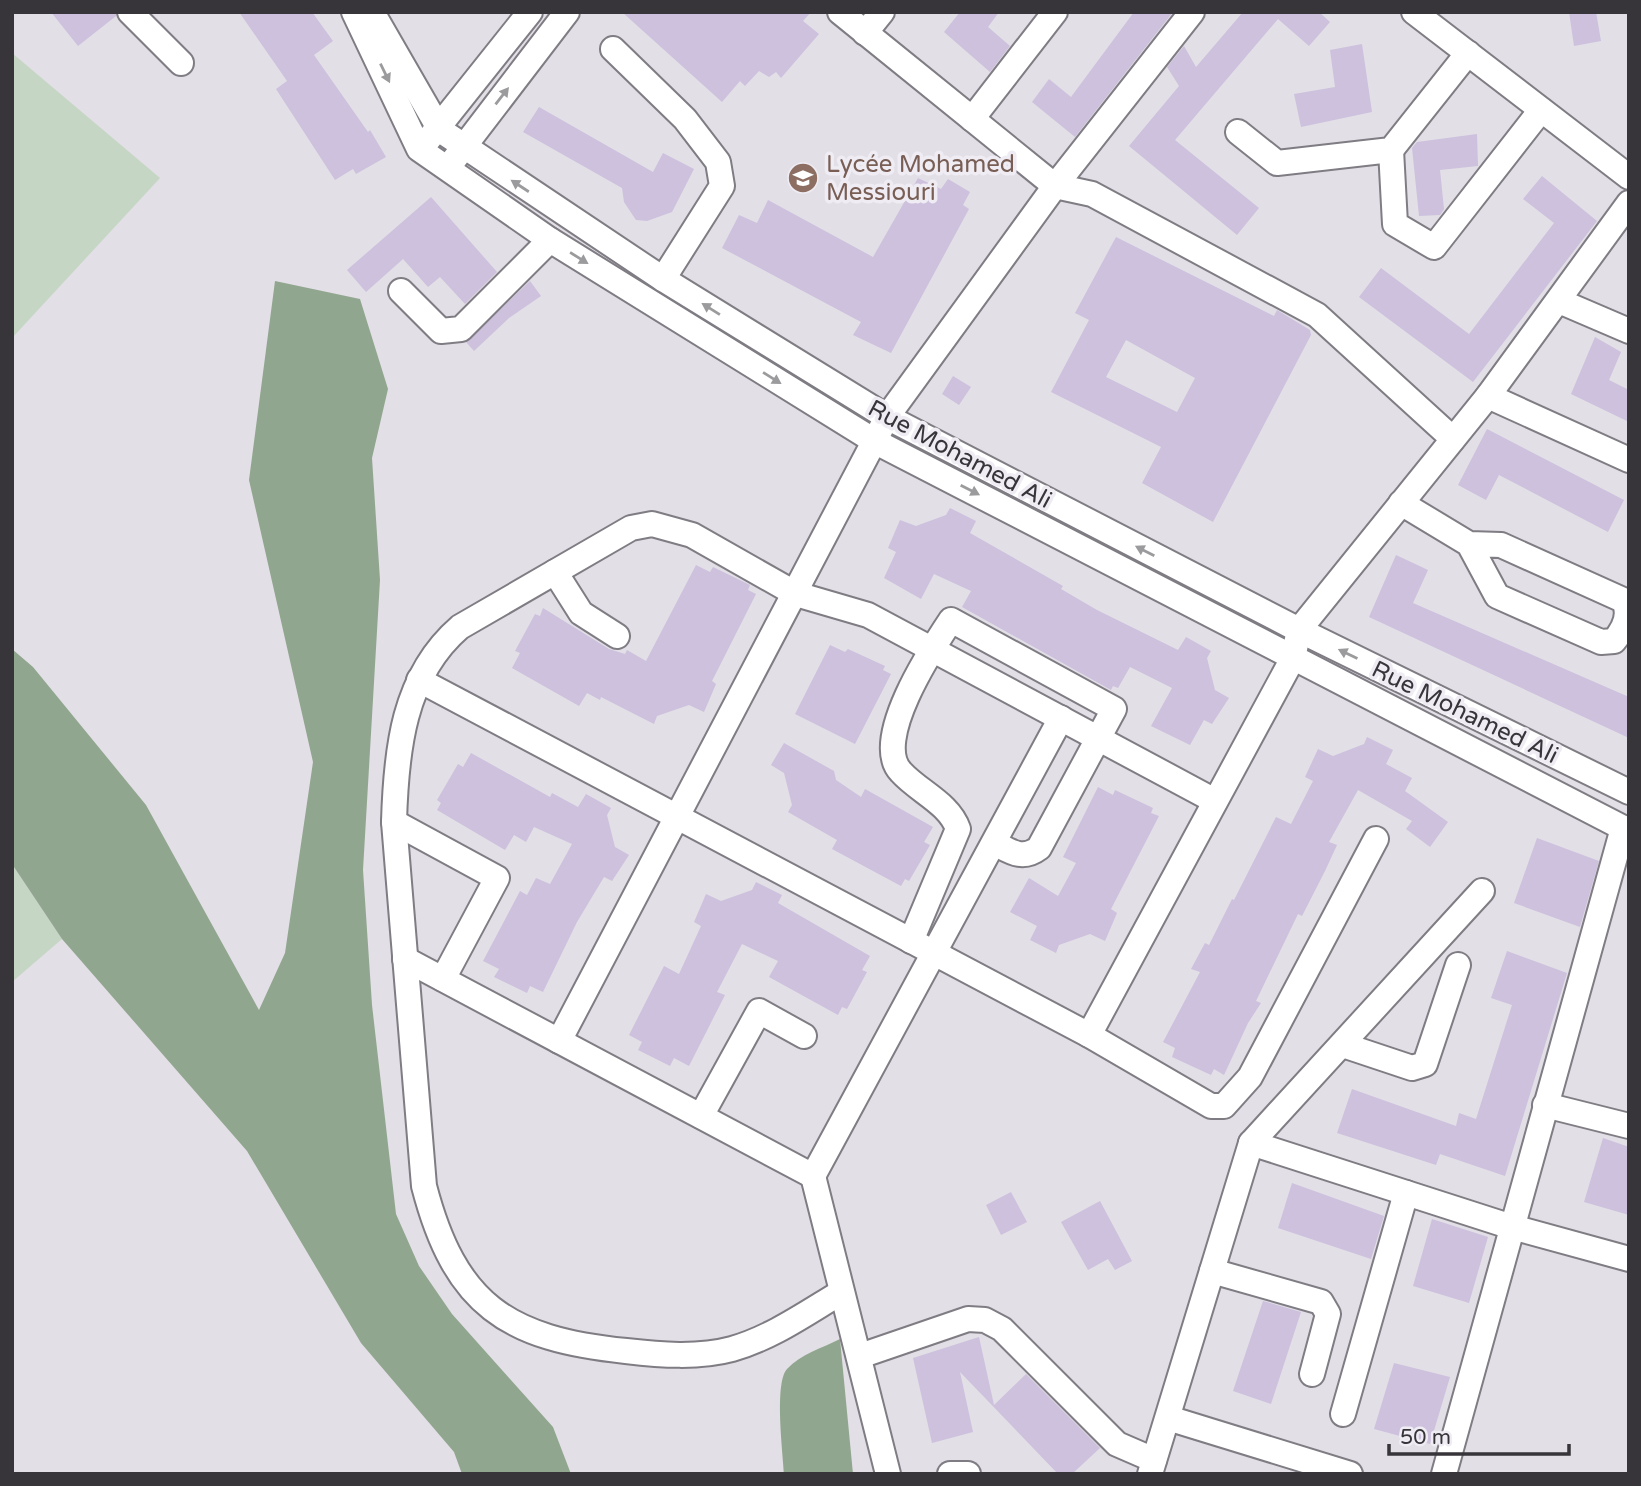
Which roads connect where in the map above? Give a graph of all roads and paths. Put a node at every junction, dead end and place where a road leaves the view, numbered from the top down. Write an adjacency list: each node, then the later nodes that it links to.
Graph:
1 (130, 12): 14 (street)
2 (354, 12): 20 (street, one-way to 20)
3 (372, 12): 17 (street, Rue Mohamed Ali)
4 (530, 12): 17 (street)
5 (567, 12): 19 (street, one-way to 5)
6 (840, 12): 11 (street)
7 (882, 12): 11 (street)
8 (1055, 12): 16 (street)
9 (1192, 12): 24 (street)
10 (1415, 12): 13 (street)
11 (865, 33): 16 (street)
12 (614, 49): 27 (street)
13 (1468, 53): 15 (street); 21 (street)
14 (181, 63)
15 (1541, 110): 21 (street); 23 (street)
16 (972, 119): 24 (street)
17 (440, 130): 19 (street, Rue Mohamed Ali); 20 (street)
18 (1238, 132): 21 (street)
19 (463, 148): 22 (street); 27 (street, Rue Mohamed Ali, one-way to 19)
20 (419, 149): 22 (street)
21 (1391, 150)
22 (447, 170): 26 (street)
23 (1629, 177)
24 (1055, 186): 32 (street); 33 (street)
25 (1629, 203): 29 (street)
26 (550, 240): 28 (street); 34 (street, one-way to 34)
27 (663, 279): 32 (street, Rue Mohamed Ali, one-way to 27)
28 (401, 291)
29 (1559, 300): 30 (street); 31 (street)
30 (1629, 331)
31 (1488, 396): 33 (street); 35 (street)
32 (887, 417): 34 (street); 40 (street, Rue Mohamed Ali, one-way to 32)
33 (1453, 439): 36 (street)
34 (876, 442): 39 (street); 43 (street, one-way to 43)
35 (1629, 460)
36 (1401, 503): 37 (street); 40 (street)
37 (1469, 544): 37 (street)
38 (555, 572): 39 (street); 41 (street); 44 (street)
39 (796, 594): 42 (street); 49 (street)
40 (1299, 631): 43 (street); 47 (street, Rue Mohamed Ali, one-way to 40)
41 (617, 636)
42 (931, 649): 45 (street); 46 (street); 55 (street)
43 (1293, 658): 48 (street); 51 (street)
44 (419, 680): 49 (street); 50 (street)
45 (1061, 719): 46 (street); 53 (street)
46 (1100, 739): 48 (street); 53 (street)
47 (1629, 793)
48 (1215, 801): 60 (street)
49 (677, 819): 55 (street); 62 (street)
50 (394, 821): 57 (street); 59 (street)
51 (1626, 829): 64 (street)
52 (1376, 839): 60 (street)
53 (994, 843): 56 (street)
54 (1482, 891): 63 (street)
55 (912, 941): 56 (street)
56 (934, 954): 60 (street); 68 (street)
57 (405, 959): 59 (street); 73 (street)
58 (1458, 965): 63 (street)
59 (443, 979): 62 (street)
60 (1090, 1035)
61 (804, 1036): 65 (street)
62 (559, 1041): 65 (street)
63 (1343, 1045): 67 (street)
64 (1545, 1105): 66 (street); 70 (street)
65 (701, 1116): 68 (street)
66 (1629, 1126)
67 (1251, 1143): 69 (street); 72 (street)
68 (813, 1175): 73 (street)
69 (1406, 1193): 70 (street); 76 (street)
70 (1512, 1227): 71 (street); 83 (street)
71 (1629, 1259)
72 (1212, 1271): 75 (street); 77 (street)
73 (840, 1293): 74 (street)
74 (860, 1356): 78 (street); 79 (street)
75 (1312, 1374)
76 (1343, 1414)
77 (1168, 1418): 78 (street); 82 (street)
78 (1152, 1467)
79 (888, 1474)
80 (950, 1474): 81 (street)
81 (968, 1474)
82 (1350, 1474)
83 (1444, 1474)

